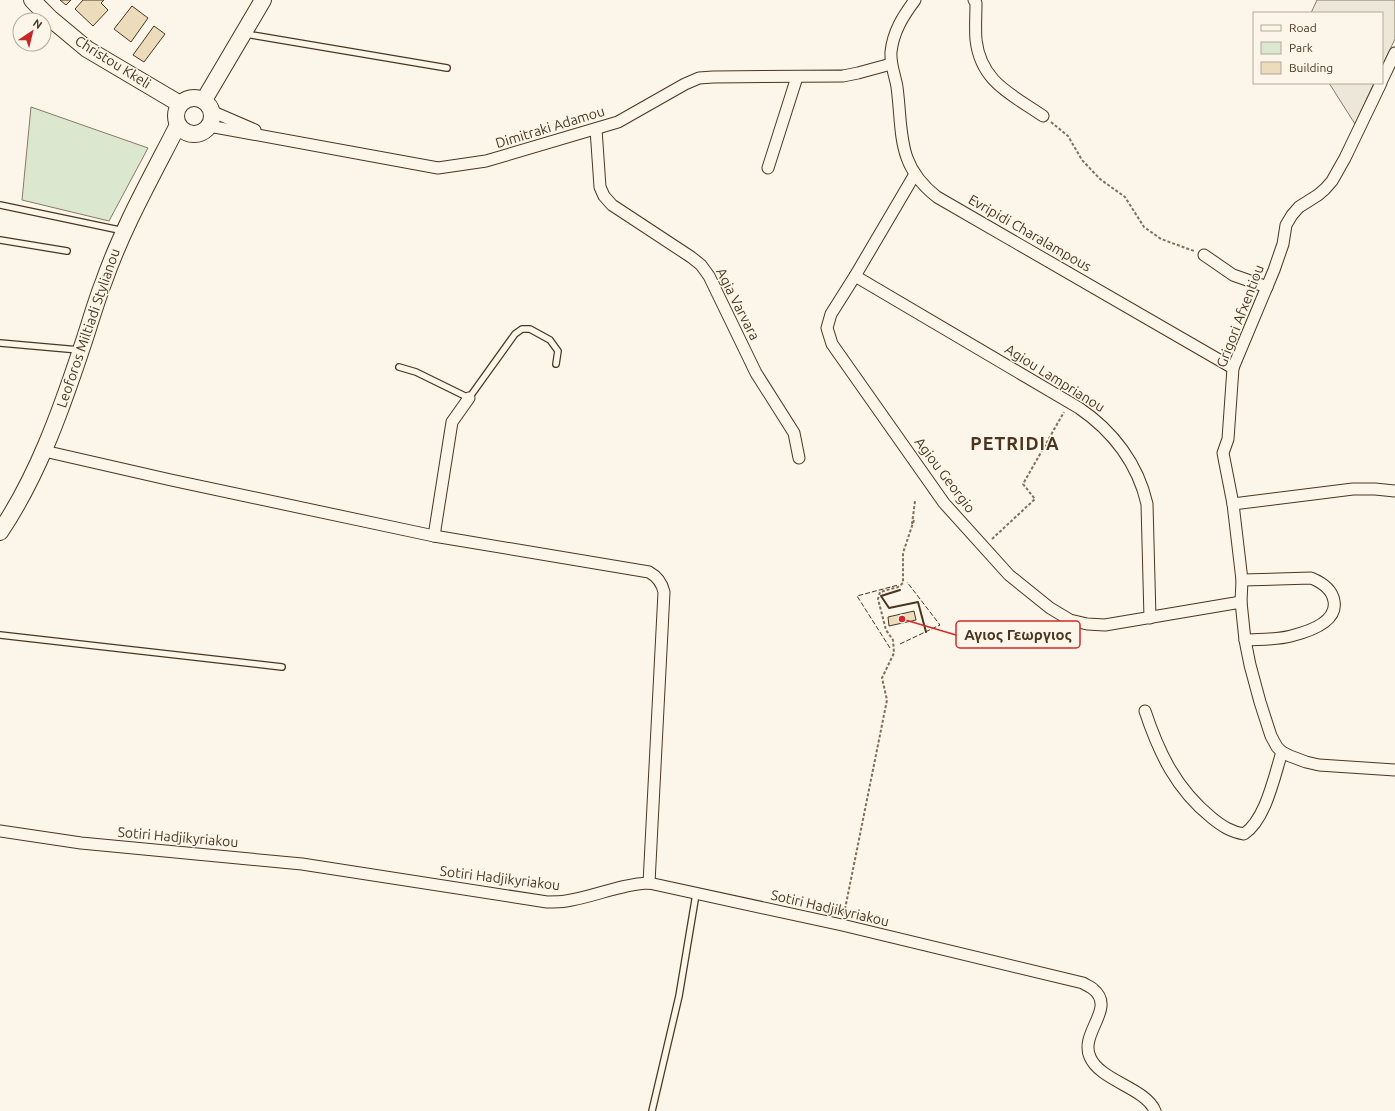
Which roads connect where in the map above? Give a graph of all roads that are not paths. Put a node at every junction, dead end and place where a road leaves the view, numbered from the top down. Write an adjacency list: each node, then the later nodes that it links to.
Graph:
1 (32, 0): 12 (main road, Christou Kkeli)
2 (263, 0): 5 (main road)
3 (915, 0): 7 (street)
4 (974, 0): 13 (street)
5 (242, 35): 8 (lane); 12 (main road, Leoforos Miltiadi Stylianou)
6 (1395, 53): 10 (street, Grigori Afxentiou)
7 (891, 64): 9 (street, Dimitraki Adamou); 16 (street, Evripidi Charalampous)
8 (447, 68)
9 (797, 77): 14 (street, Dimitraki Adamou); 15 (street)
10 (1383, 78)
11 (1380, 84): 23 (street, Grigori Afxentiou)
12 (193, 116): 14 (street, Dimitraki Adamou); 18 (main road, Leoforos Miltiadi Stylianou)
13 (1043, 116)
14 (596, 129): 31 (street, Agia Varvara)
15 (768, 168)
16 (915, 174): 22 (street, Agiou Georgio); 28 (street, Evripidi Charalampous)
17 (0, 205): 18 (lane)
18 (124, 231): 25 (main road, Leoforos Miltiadi Stylianou)
19 (0, 240): 20 (lane)
20 (67, 252)
21 (1204, 255): 23 (street)
22 (855, 276): 38 (street, Agiou Lamprianou); 38 (street, Agiou Georgio)
23 (1267, 287): 28 (street, Grigori Afxentiou)
24 (0, 343): 25 (lane)
25 (81, 351): 30 (main road, Leoforos Miltiadi Stylianou)
26 (556, 364): 29 (lane)
27 (399, 367): 29 (lane)
28 (1233, 368): 33 (street, Grigori Afxentiou)
29 (469, 398): 35 (street)
30 (44, 451): 34 (main road, Leoforos Miltiadi Stylianou); 35 (street)
31 (798, 458)
32 (1395, 491): 33 (street)
33 (1233, 504): 36 (street, Grigori Afxentiou)
34 (0, 532)
35 (434, 536): 46 (street)
36 (1242, 580): 37 (street, Grigori Afxentiou); 40 (street)
37 (1241, 602): 38 (street, Agiou Georgio); 40 (street, Grigori Afxentiou)
38 (1150, 618)
39 (0, 635): 41 (lane)
40 (1245, 640): 43 (street, Grigori Afxentiou)
41 (282, 667)
42 (1145, 711): 43 (street)
43 (1282, 752): 44 (street)
44 (1395, 770)
45 (0, 831): 46 (street, Sotiri Hadjikyriakou)
46 (649, 883): 47 (street, Sotiri Hadjikyriakou)
47 (696, 894): 48 (lane); 49 (street, Sotiri Hadjikyriakou)
48 (652, 1111)
49 (1155, 1111)

